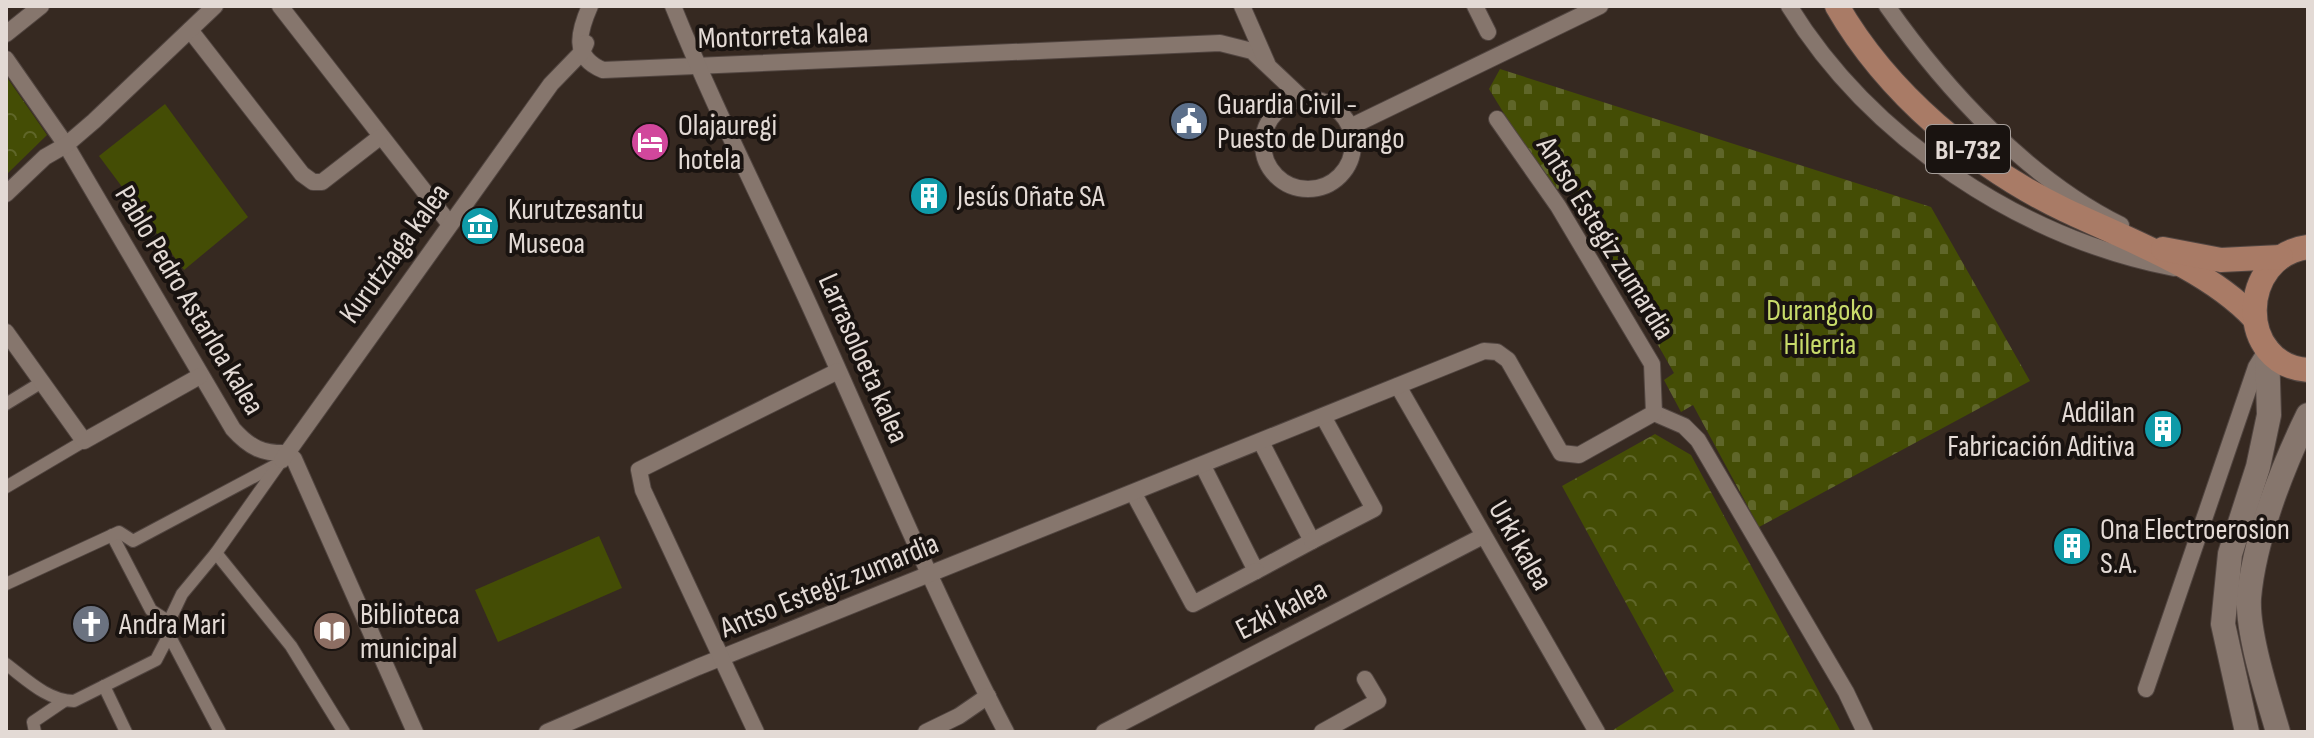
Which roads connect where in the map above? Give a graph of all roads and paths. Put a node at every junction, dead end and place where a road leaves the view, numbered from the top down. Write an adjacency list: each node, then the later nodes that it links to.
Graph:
1 (41, 6): 14 (street)
2 (215, 6): 12 (street)
3 (280, 6): 23 (street)
4 (673, 6): 17 (street, Larrasoloeta kalea)
5 (1242, 6): 18 (street)
6 (1475, 6): 13 (street)
7 (1600, 6): 22 (street)
8 (1789, 6): 28 (street)
9 (1837, 6): 28 (main road, BI-732)
10 (590, 7): 15 (street)
11 (1894, 10): 28 (street)
12 (190, 30): 23 (street); 24 (street)
13 (1488, 32)
14 (6, 34)
15 (587, 58): 17 (street, Montorreta kalea); 26 (street, Kurutziaga kalea)
16 (6, 59): 24 (street, Pablo Pedro Astarloa kalea)
17 (697, 66): 18 (street, Montorreta kalea); 33 (street, Larrasoloeta kalea)
18 (1270, 68): 19 (street, Montorreta kalea); 20 (street)
19 (1303, 99): 20 (street); 22 (street)
20 (1279, 109): 22 (street)
21 (1497, 119): 38 (street, Antso Estegiz zumardia)
22 (1350, 127)
23 (380, 137): 26 (street)
24 (66, 145): 25 (street); 34 (street, Pablo Pedro Astarloa kalea)
25 (6, 194)
26 (449, 223): 43 (street, Kurutziaga kalea)
27 (2299, 247): 28 (main road, BI-732); 29 (main road, BI-732)
28 (2187, 262): 29 (main road, BI-732)
29 (2254, 318): 31 (main road, BI-732)
30 (6, 332): 35 (street)
31 (2267, 349): 32 (main road); 59 (street); 75 (main road)
32 (2308, 370)
33 (838, 371): 52 (street, Larrasoloeta kalea); 55 (street)
34 (200, 376): 41 (street); 43 (street, Pablo Pedro Astarloa kalea)
35 (42, 382): 37 (street); 41 (street)
36 (1398, 386): 38 (street, Antso Estegiz zumardia); 40 (street, Antso Estegiz zumardia); 48 (street, Urki kalea)
37 (6, 404)
38 (1654, 413): 74 (street)
39 (2308, 415): 76 (main road)
40 (1324, 418): 42 (street, Antso Estegiz zumardia); 49 (street)
41 (84, 441): 45 (street)
42 (1261, 442): 44 (street, Antso Estegiz zumardia); 49 (street)
43 (283, 458): 47 (street); 50 (street); 66 (street)
44 (1203, 466): 46 (street, Antso Estegiz zumardia); 51 (street)
45 (6, 487)
46 (1134, 494): 51 (street); 52 (street, Antso Estegiz zumardia)
47 (112, 535): 53 (street); 54 (street)
48 (1483, 536): 71 (street, Ezki kalea); 73 (street, Urki kalea)
49 (1312, 541): 51 (street)
50 (216, 553): 54 (street); 65 (street)
51 (1256, 571)
52 (932, 574): 55 (street, Antso Estegiz zumardia); 60 (street, Larrasoloeta kalea)
53 (6, 584)
54 (170, 629): 58 (street); 64 (street)
55 (722, 658): 67 (street, Antso Estegiz zumardia); 68 (street)
56 (6, 664): 61 (street)
57 (1365, 679): 72 (street)
58 (104, 686): 61 (street); 63 (street)
59 (2146, 689)
60 (988, 696): 69 (street); 70 (street, Larrasoloeta kalea)
61 (64, 701): 62 (street)
62 (35, 732)
63 (126, 732)
64 (220, 732)
65 (344, 732)
66 (415, 732)
67 (547, 732)
68 (756, 732)
69 (926, 732)
70 (1006, 732)
71 (1104, 732)
72 (1322, 732)
73 (1597, 732)
74 (1865, 732)
75 (2247, 732)
76 (2278, 732)

